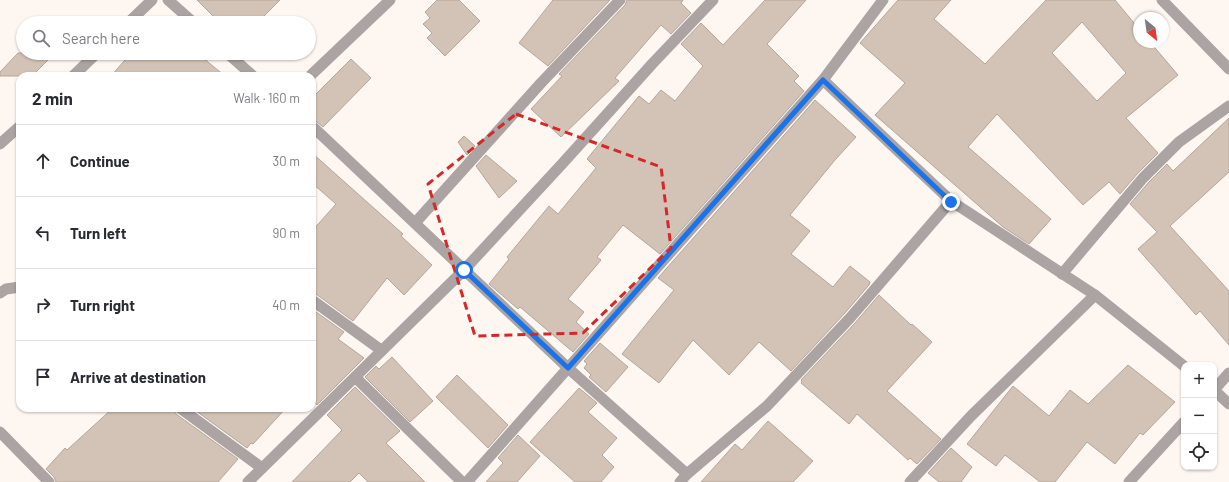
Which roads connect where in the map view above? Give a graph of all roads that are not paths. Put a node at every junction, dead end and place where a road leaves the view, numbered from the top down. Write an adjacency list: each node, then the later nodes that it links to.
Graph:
1 (152, 0): 8 (street)
2 (168, 0): 9 (street)
3 (390, 0): 15 (street)
4 (620, 0): 22 (street)
5 (713, 0): 23 (street)
6 (882, 0): 16 (street)
7 (1167, 2): 12 (street)
8 (135, 16)
9 (186, 16)
10 (90, 60): 13 (street)
11 (235, 60): 14 (street)
12 (1229, 69)
13 (77, 72)
14 (248, 72)
15 (314, 72)
16 (823, 80): 21 (street); 31 (street)
17 (1229, 106): 24 (street)
18 (16, 130): 20 (street)
19 (316, 130): 22 (street)
20 (0, 144)
21 (951, 202): 24 (street); 41 (street)
22 (415, 223): 23 (street)
23 (464, 270): 29 (street); 31 (street)
24 (1062, 274): 27 (street)
25 (16, 288): 26 (street)
26 (0, 292)
27 (1095, 295): 30 (street); 46 (street)
28 (316, 303): 29 (street)
29 (381, 350): 33 (street)
30 (1181, 364)
31 (568, 368): 41 (street); 45 (street)
32 (1229, 373): 34 (street)
33 (355, 377): 40 (street); 44 (street)
34 (1217, 387)
35 (1217, 393): 36 (street)
36 (1229, 404)
37 (185, 412): 40 (street)
38 (1181, 425): 47 (street)
39 (0, 432): 42 (street)
40 (262, 468): 43 (street)
41 (684, 478)
42 (49, 482)
43 (248, 482)
44 (462, 482)
45 (467, 482)
46 (910, 482)
47 (1129, 482)

